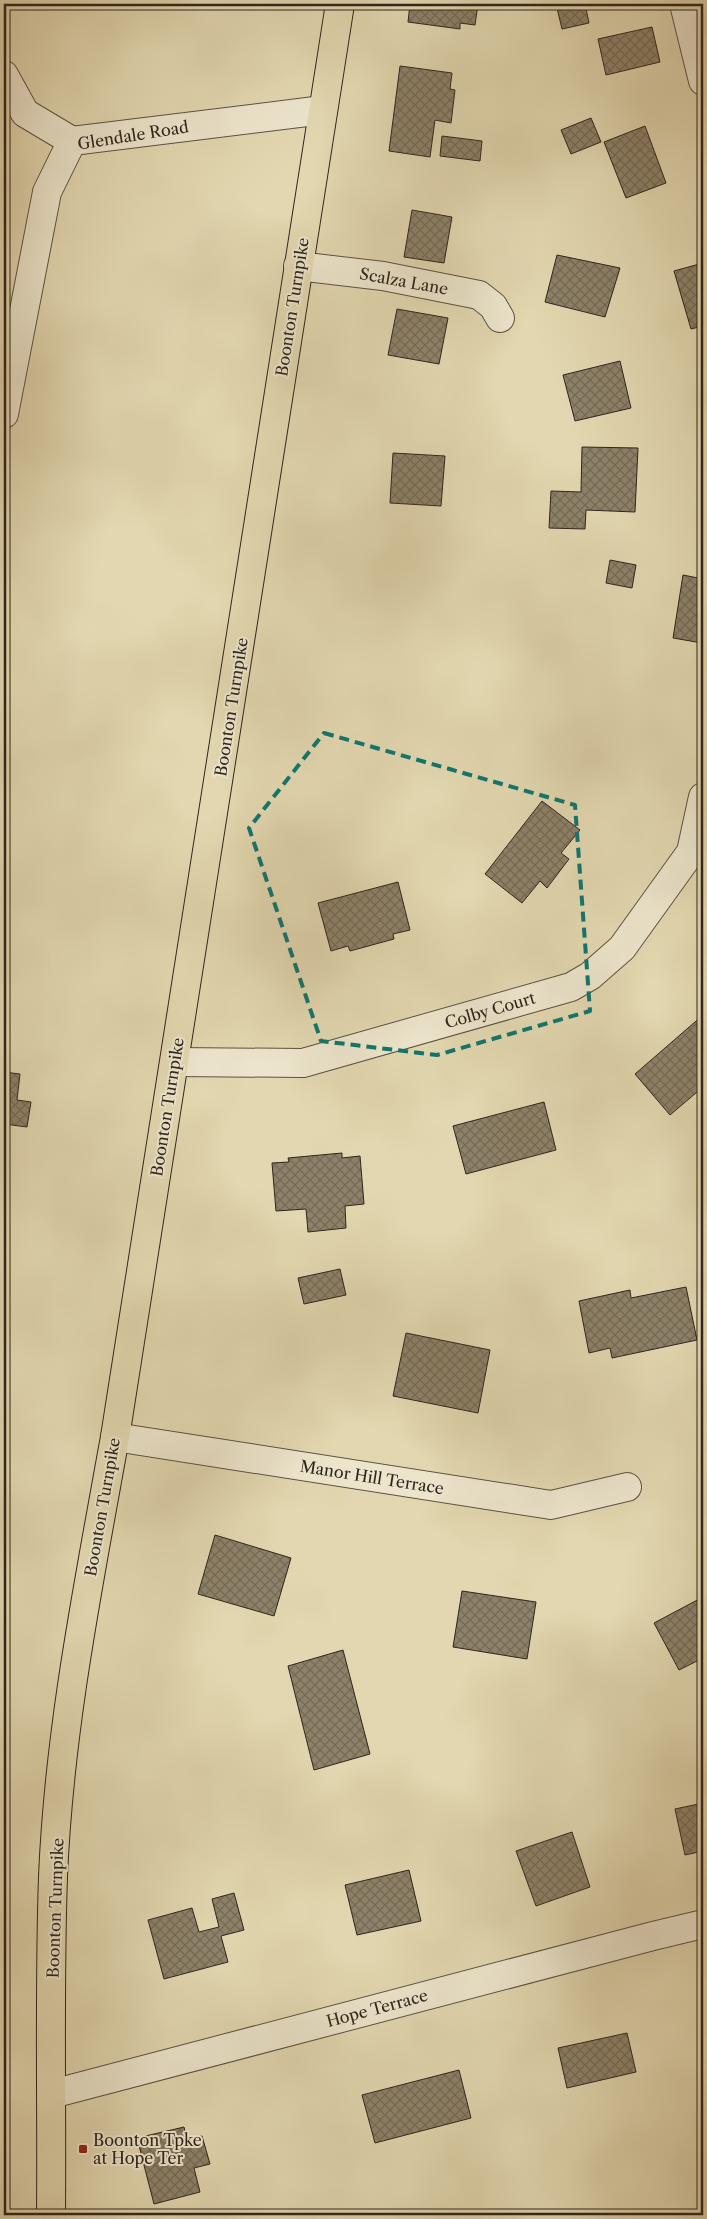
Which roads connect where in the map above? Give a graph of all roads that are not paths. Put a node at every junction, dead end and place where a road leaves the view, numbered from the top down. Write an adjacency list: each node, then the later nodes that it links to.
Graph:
1 (340, 4): 5 (main road, Boonton Turnpike)
2 (684, 4): 4 (street)
3 (4, 75): 6 (street)
4 (703, 82)
5 (323, 110): 6 (street, Glendale Road); 7 (main road, Boonton Turnpike)
6 (72, 141): 9 (street, Glendale Road)
7 (298, 266): 8 (street, Scalza Lane); 11 (main road, Boonton Turnpike)
8 (500, 318)
9 (4, 414)
10 (703, 797): 11 (street, Colby Court)
11 (175, 1062): 12 (main road, Boonton Turnpike)
12 (115, 1437): 13 (street, Manor Hill Terrace); 15 (main road, Boonton Turnpike)
13 (627, 1487)
14 (703, 1924): 15 (street, Hope Terrace)
15 (52, 2094): 16 (main road, Boonton Turnpike)
16 (51, 2215)

